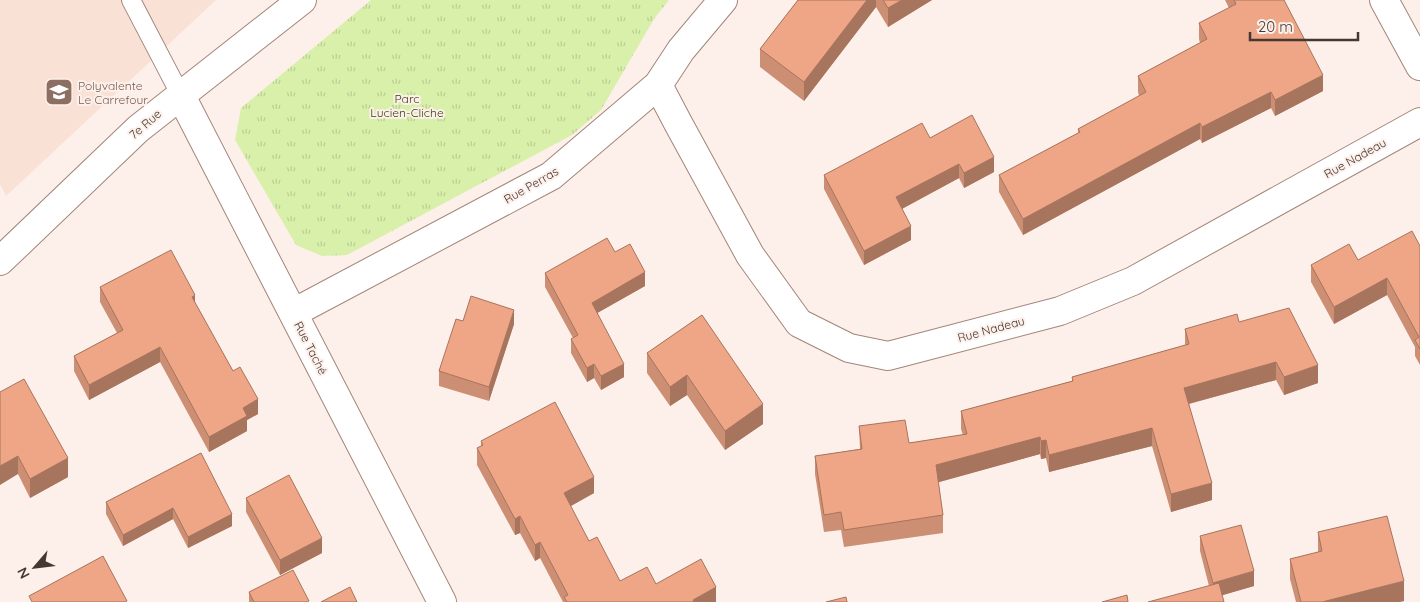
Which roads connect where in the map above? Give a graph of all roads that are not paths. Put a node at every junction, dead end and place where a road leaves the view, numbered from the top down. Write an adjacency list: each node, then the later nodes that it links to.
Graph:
1 (131, 0): 7 (lane)
2 (302, 0): 7 (street, 7e Rue)
3 (723, 0): 6 (street, Rue Perras)
4 (1384, 0): 5 (street)
5 (1420, 66)
6 (658, 85): 8 (street, Rue Nadeau); 10 (street, Rue Perras)
7 (180, 94): 9 (street, 7e Rue); 10 (street, Rue Taché)
8 (1420, 122)
9 (0, 261)
10 (293, 312): 11 (street, Rue Taché)
11 (442, 602)

